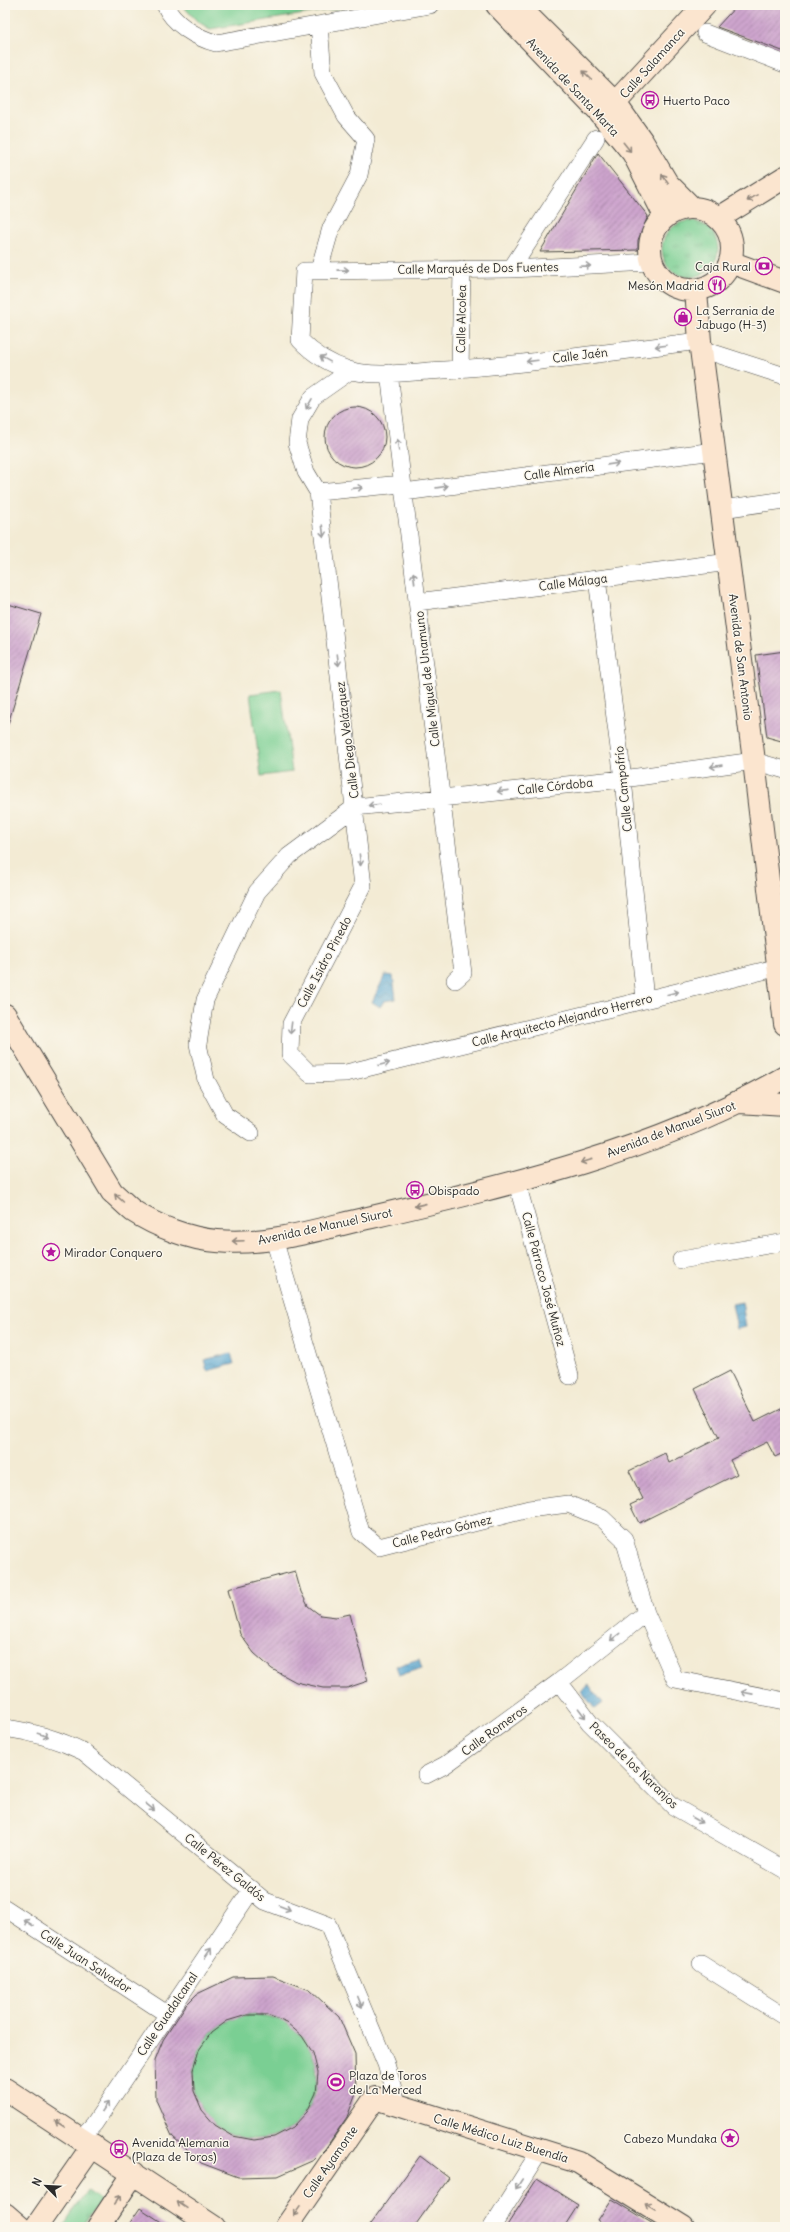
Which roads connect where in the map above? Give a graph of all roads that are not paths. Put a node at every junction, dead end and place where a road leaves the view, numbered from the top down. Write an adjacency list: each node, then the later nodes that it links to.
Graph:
1 (165, 5): 6 (street)
2 (430, 5): 6 (street)
3 (497, 5): 13 (main road, Avenida de Santa Marta, one-way to 13)
4 (518, 5): 9 (main road, Avenida de Santa Marta, one-way to 4)
5 (705, 5): 9 (main road, Calle Salamanca)
6 (319, 25): 19 (street)
7 (705, 33): 8 (street)
8 (785, 64)
9 (615, 103): 12 (main road, Avenida de Santa Marta, one-way to 9)
10 (596, 138): 18 (street)
11 (785, 177): 14 (main road, one-way to 14)
12 (691, 207): 13 (main road); 14 (main road)
13 (665, 216): 15 (main road)
14 (719, 218): 16 (main road)
15 (651, 262): 18 (street, Calle Marqués de Dos Fuentes, one-way to 15); 21 (main road)
16 (730, 262): 20 (main road); 21 (main road)
17 (462, 269): 18 (street, Calle Marqués de Dos Fuentes); 19 (street, Calle Marqués de Dos Fuentes, one-way to 17); 24 (street, Calle Alcolea)
18 (511, 269)
19 (312, 271): 23 (street, Calle Jaén, one-way to 19)
20 (785, 282)
21 (696, 290): 22 (main road, Avenida de San Antonio)
22 (700, 345): 24 (street, Calle Jaén, one-way to 24); 26 (street); 27 (main road, Avenida de San Antonio)
23 (350, 370): 25 (street, Calle Jaén); 29 (street, Calle Diego Velázquez, one-way to 29)
24 (460, 370): 25 (street, Calle Jaén)
25 (389, 374): 28 (street, Calle Miguel de Unamuno, one-way to 25)
26 (785, 376)
27 (714, 451): 28 (street, Calle Almería, one-way to 27); 31 (main road, Avenida de San Antonio)
28 (403, 488): 29 (street, Calle Almería, one-way to 28); 34 (street, Calle Miguel de Unamuno, one-way to 28)
29 (318, 492): 39 (street, Calle Diego Velázquez, one-way to 39)
30 (785, 500): 31 (street)
31 (722, 509): 32 (main road, Avenida de San Antonio)
32 (729, 562): 33 (street, Calle Málaga); 35 (main road, Avenida de San Antonio)
33 (598, 579): 34 (street, Calle Málaga); 37 (street, Calle Campofrío)
34 (418, 602): 38 (street, Calle Miguel de Unamuno)
35 (754, 761): 36 (street); 37 (street, Calle Córdoba, one-way to 37); 40 (main road, Avenida de San Antonio)
36 (785, 770)
37 (623, 779): 38 (street, Calle Córdoba, one-way to 38); 42 (street, Calle Campofrío)
38 (441, 797): 39 (street, Calle Córdoba, one-way to 39); 41 (street, Calle Miguel de Unamuno)
39 (355, 808): 45 (street, Calle Isidro Pinedo, one-way to 45); 49 (street, Calle Diego Velázquez)
40 (779, 967): 42 (street, Calle Arquitecto Alejandro Herrero, one-way to 40); 44 (main road, Avenida de San Antonio)
41 (455, 980)
42 (644, 1000): 45 (street, Calle Arquitecto Alejandro Herrero, one-way to 42)
43 (5, 1015): 51 (main road, Avenida de Manuel Siurot, one-way to 43)
44 (785, 1024)
45 (346, 1073)
46 (785, 1077): 47 (main road, Avenida de Manuel Siurot)
47 (740, 1102): 48 (main road, Avenida de Manuel Siurot); 50 (main road, Avenida de Manuel Siurot, one-way to 50)
48 (785, 1105)
49 (251, 1133)
50 (517, 1183): 51 (main road, Avenida de Manuel Siurot, one-way to 51); 54 (street, Calle Párroco José Muñoz)
51 (274, 1239): 55 (street, Calle Pedro Gómez)
52 (785, 1242): 53 (street)
53 (681, 1260)
54 (570, 1376)
55 (646, 1613): 56 (street, Calle Romeros, one-way to 56); 57 (street, one-way to 55)
56 (559, 1682): 59 (street, Calle Romeros); 60 (street, Paseo de los Naranjos, one-way to 60)
57 (785, 1701)
58 (5, 1728): 61 (street, Calle Pérez Galdós, one-way to 61)
59 (426, 1775)
60 (785, 1870)
61 (252, 1889): 64 (street, Calle Guadalcanal, one-way to 61); 68 (street, Calle Pérez Galdós, one-way to 68)
62 (5, 1908): 64 (street, Calle Juan Salvador, one-way to 62)
63 (701, 1964): 65 (street)
64 (167, 2014): 69 (street, Calle Guadalcanal, one-way to 64)
65 (785, 2017)
66 (5, 2089): 69 (main road, one-way to 66)
67 (375, 2098): 68 (main road, Calle Médico Luiz Buendía); 78 (main road, Calle Ayamonte, one-way to 78)
68 (398, 2106): 70 (main road, Calle Médico Luiz Buendía)
69 (87, 2142): 71 (main road); 75 (main road)
70 (540, 2151): 73 (main road, Calle Médico Luiz Buendía, one-way to 70); 79 (street, one-way to 79)
71 (134, 2173): 76 (main road, one-way to 71); 77 (main road, one-way to 71)
72 (5, 2214): 74 (main road)
73 (674, 2225)
74 (20, 2227)
75 (36, 2227)
76 (98, 2227)
77 (214, 2227)
78 (286, 2227)
79 (492, 2227)

